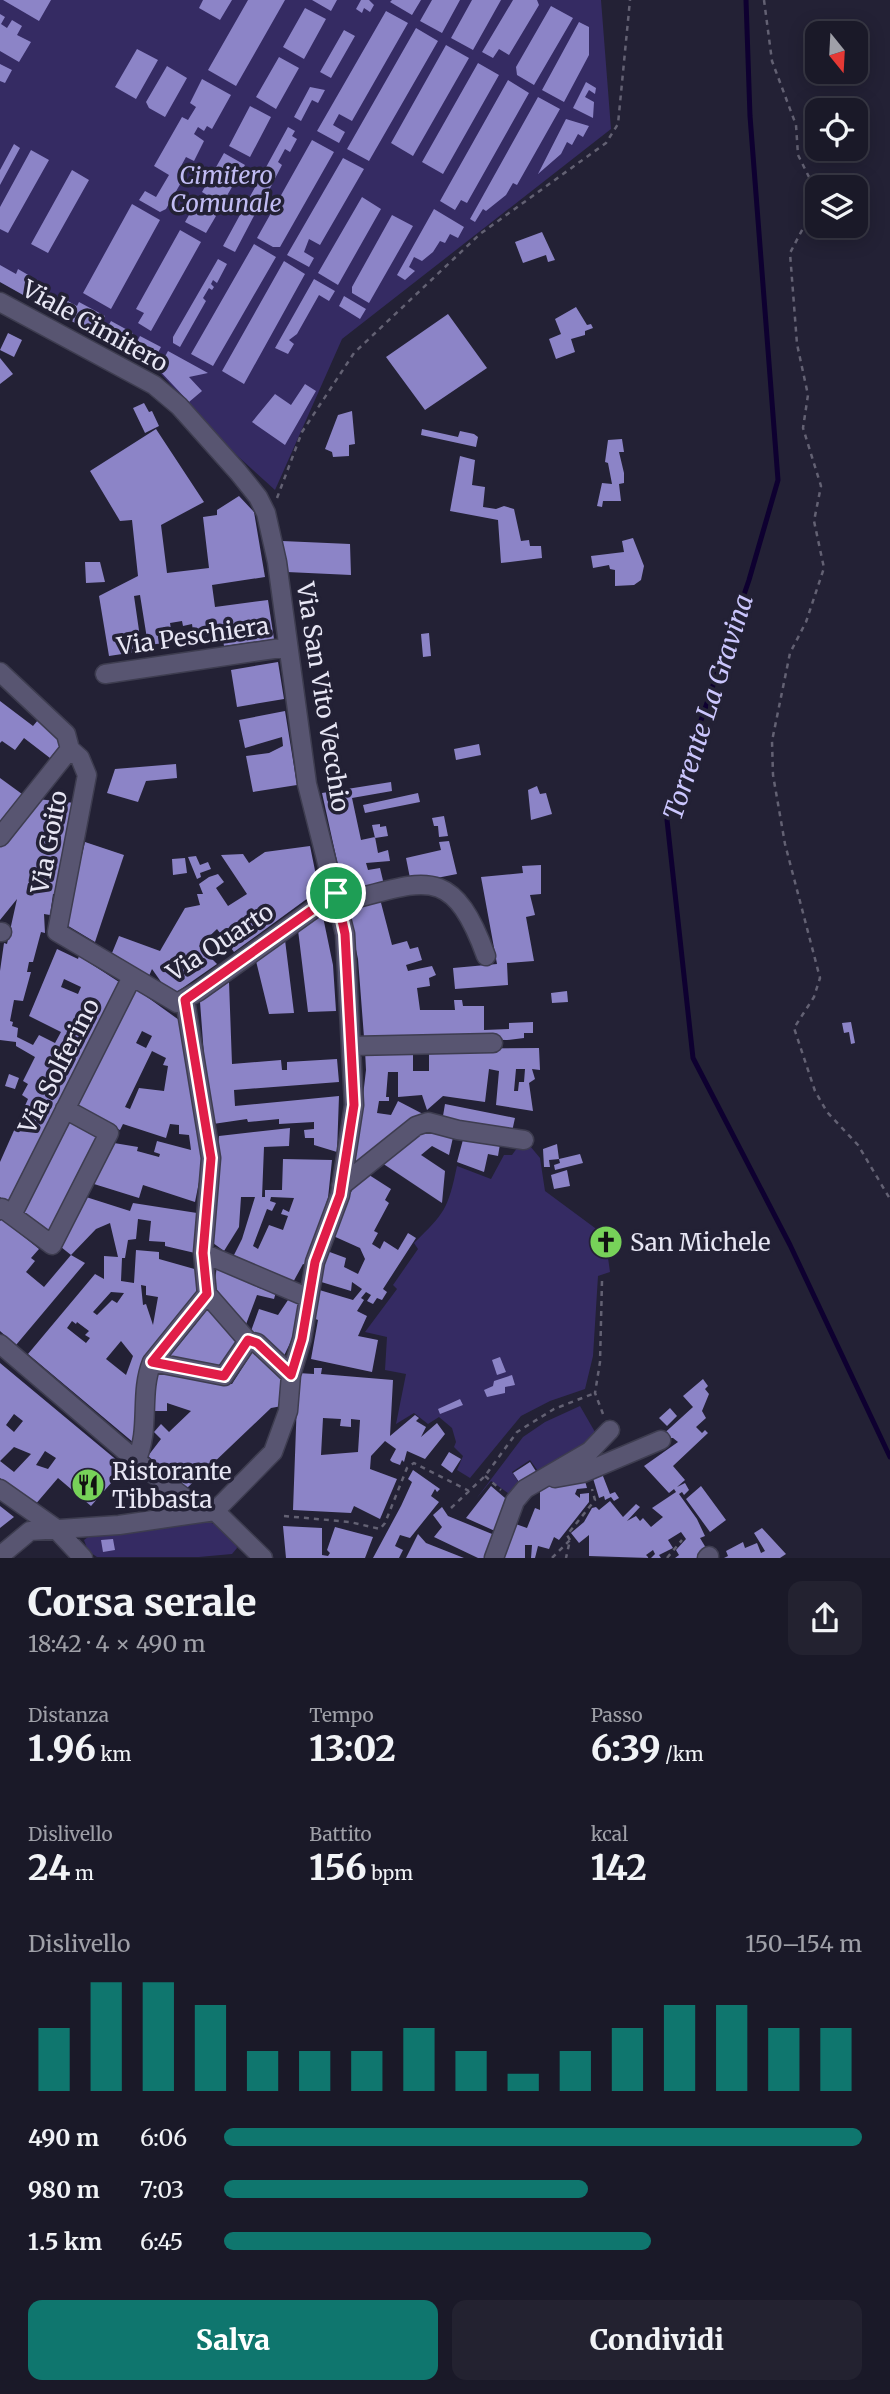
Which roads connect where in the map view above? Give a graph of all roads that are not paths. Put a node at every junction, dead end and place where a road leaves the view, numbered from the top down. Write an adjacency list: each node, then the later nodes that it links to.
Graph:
1 (0, 302): 2 (street, Viale Cimitero)
2 (269, 524): 3 (street, Via San Vito Vecchio)
3 (288, 647): 5 (street, Via Peschiera); 8 (street, Via San Vito Vecchio)
4 (0, 672): 6 (street, Via Goito)
5 (106, 674)
6 (69, 749): 7 (street); 9 (street, Via Goito)
7 (0, 837)
8 (337, 898): 10 (street); 12 (street, Via Quarto); 14 (street, Via San Vito Vecchio)
9 (57, 932): 11 (street, Via Quarto)
10 (486, 956)
11 (132, 977): 12 (street, Via Quarto); 15 (street, Via Solferino)
12 (185, 1000): 19 (street)
13 (493, 1043): 14 (street)
14 (352, 1046): 17 (street, Via San Vito Vecchio)
15 (65, 1109): 18 (street, Via Solferino); 18 (street)
16 (524, 1140): 17 (street)
17 (341, 1186): 21 (street, Via San Vito Vecchio)
18 (5, 1211)
19 (203, 1253): 20 (street); 21 (street)
20 (207, 1294): 22 (street); 24 (street)
21 (309, 1298): 25 (street, Via San Vito Vecchio)
22 (248, 1340): 24 (street); 25 (street)
23 (0, 1343): 28 (street)
24 (152, 1362): 28 (street)
25 (291, 1375): 31 (street, Via San Vito Vecchio)
26 (610, 1430): 29 (street)
27 (661, 1440): 29 (street)
28 (136, 1461): 31 (street)
29 (545, 1479): 36 (street)
30 (0, 1489): 32 (street)
31 (215, 1511): 32 (street); 34 (street)
32 (54, 1527): 33 (street); 35 (street)
33 (0, 1556)
34 (257, 1556)
35 (83, 1558)
36 (494, 1558)

